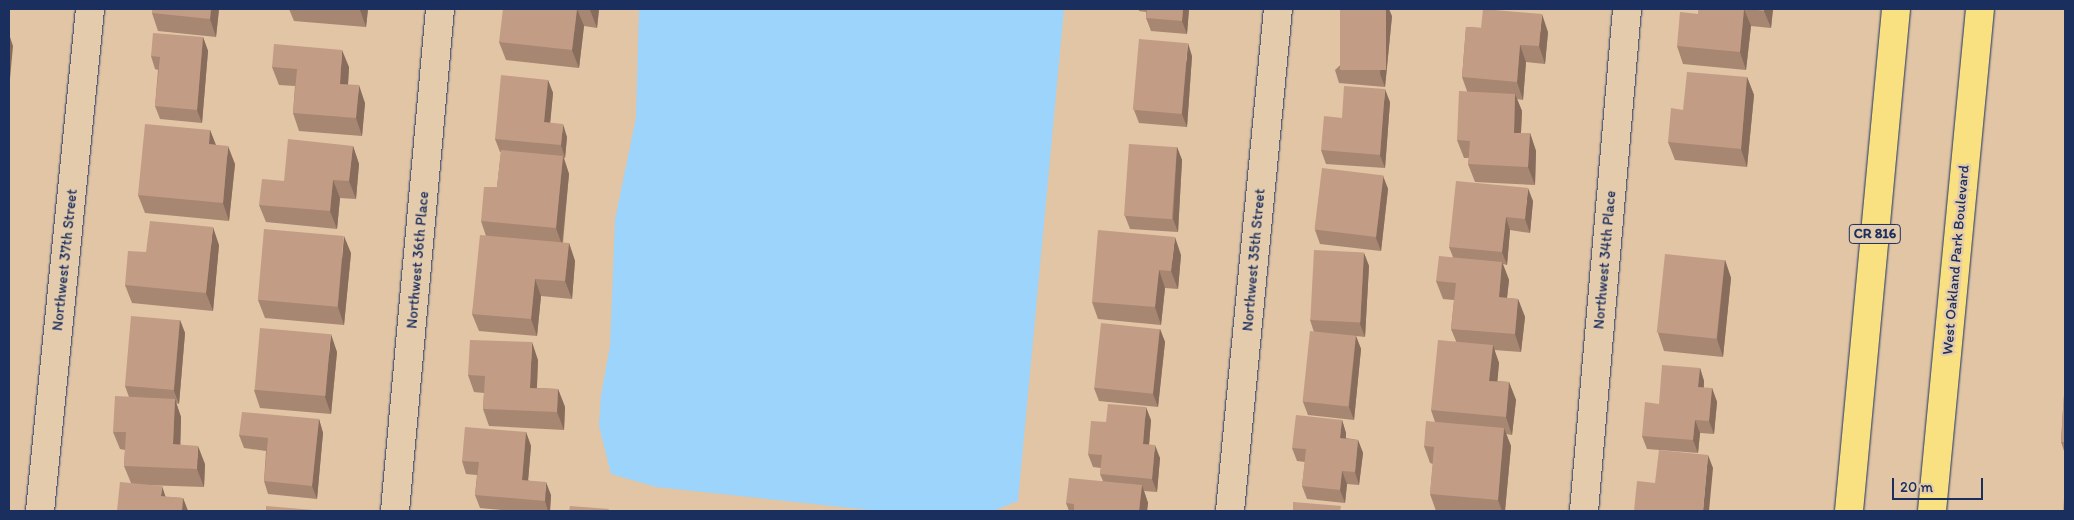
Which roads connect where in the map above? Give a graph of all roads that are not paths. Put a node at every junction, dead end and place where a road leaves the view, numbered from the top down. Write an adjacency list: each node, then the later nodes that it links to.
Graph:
1 (90, 9): 7 (street, Northwest 37th Street)
2 (440, 9): 8 (street, Northwest 36th Place)
3 (1278, 9): 9 (street, Northwest 35th Street)
4 (1627, 9): 10 (street, Northwest 34th Place)
5 (1896, 9): 11 (main road, CR 816)
6 (1980, 9): 12 (main road, West Oakland Park Boulevard)
7 (40, 511)
8 (395, 511)
9 (1230, 511)
10 (1584, 511)
11 (1849, 511)
12 (1932, 511)

